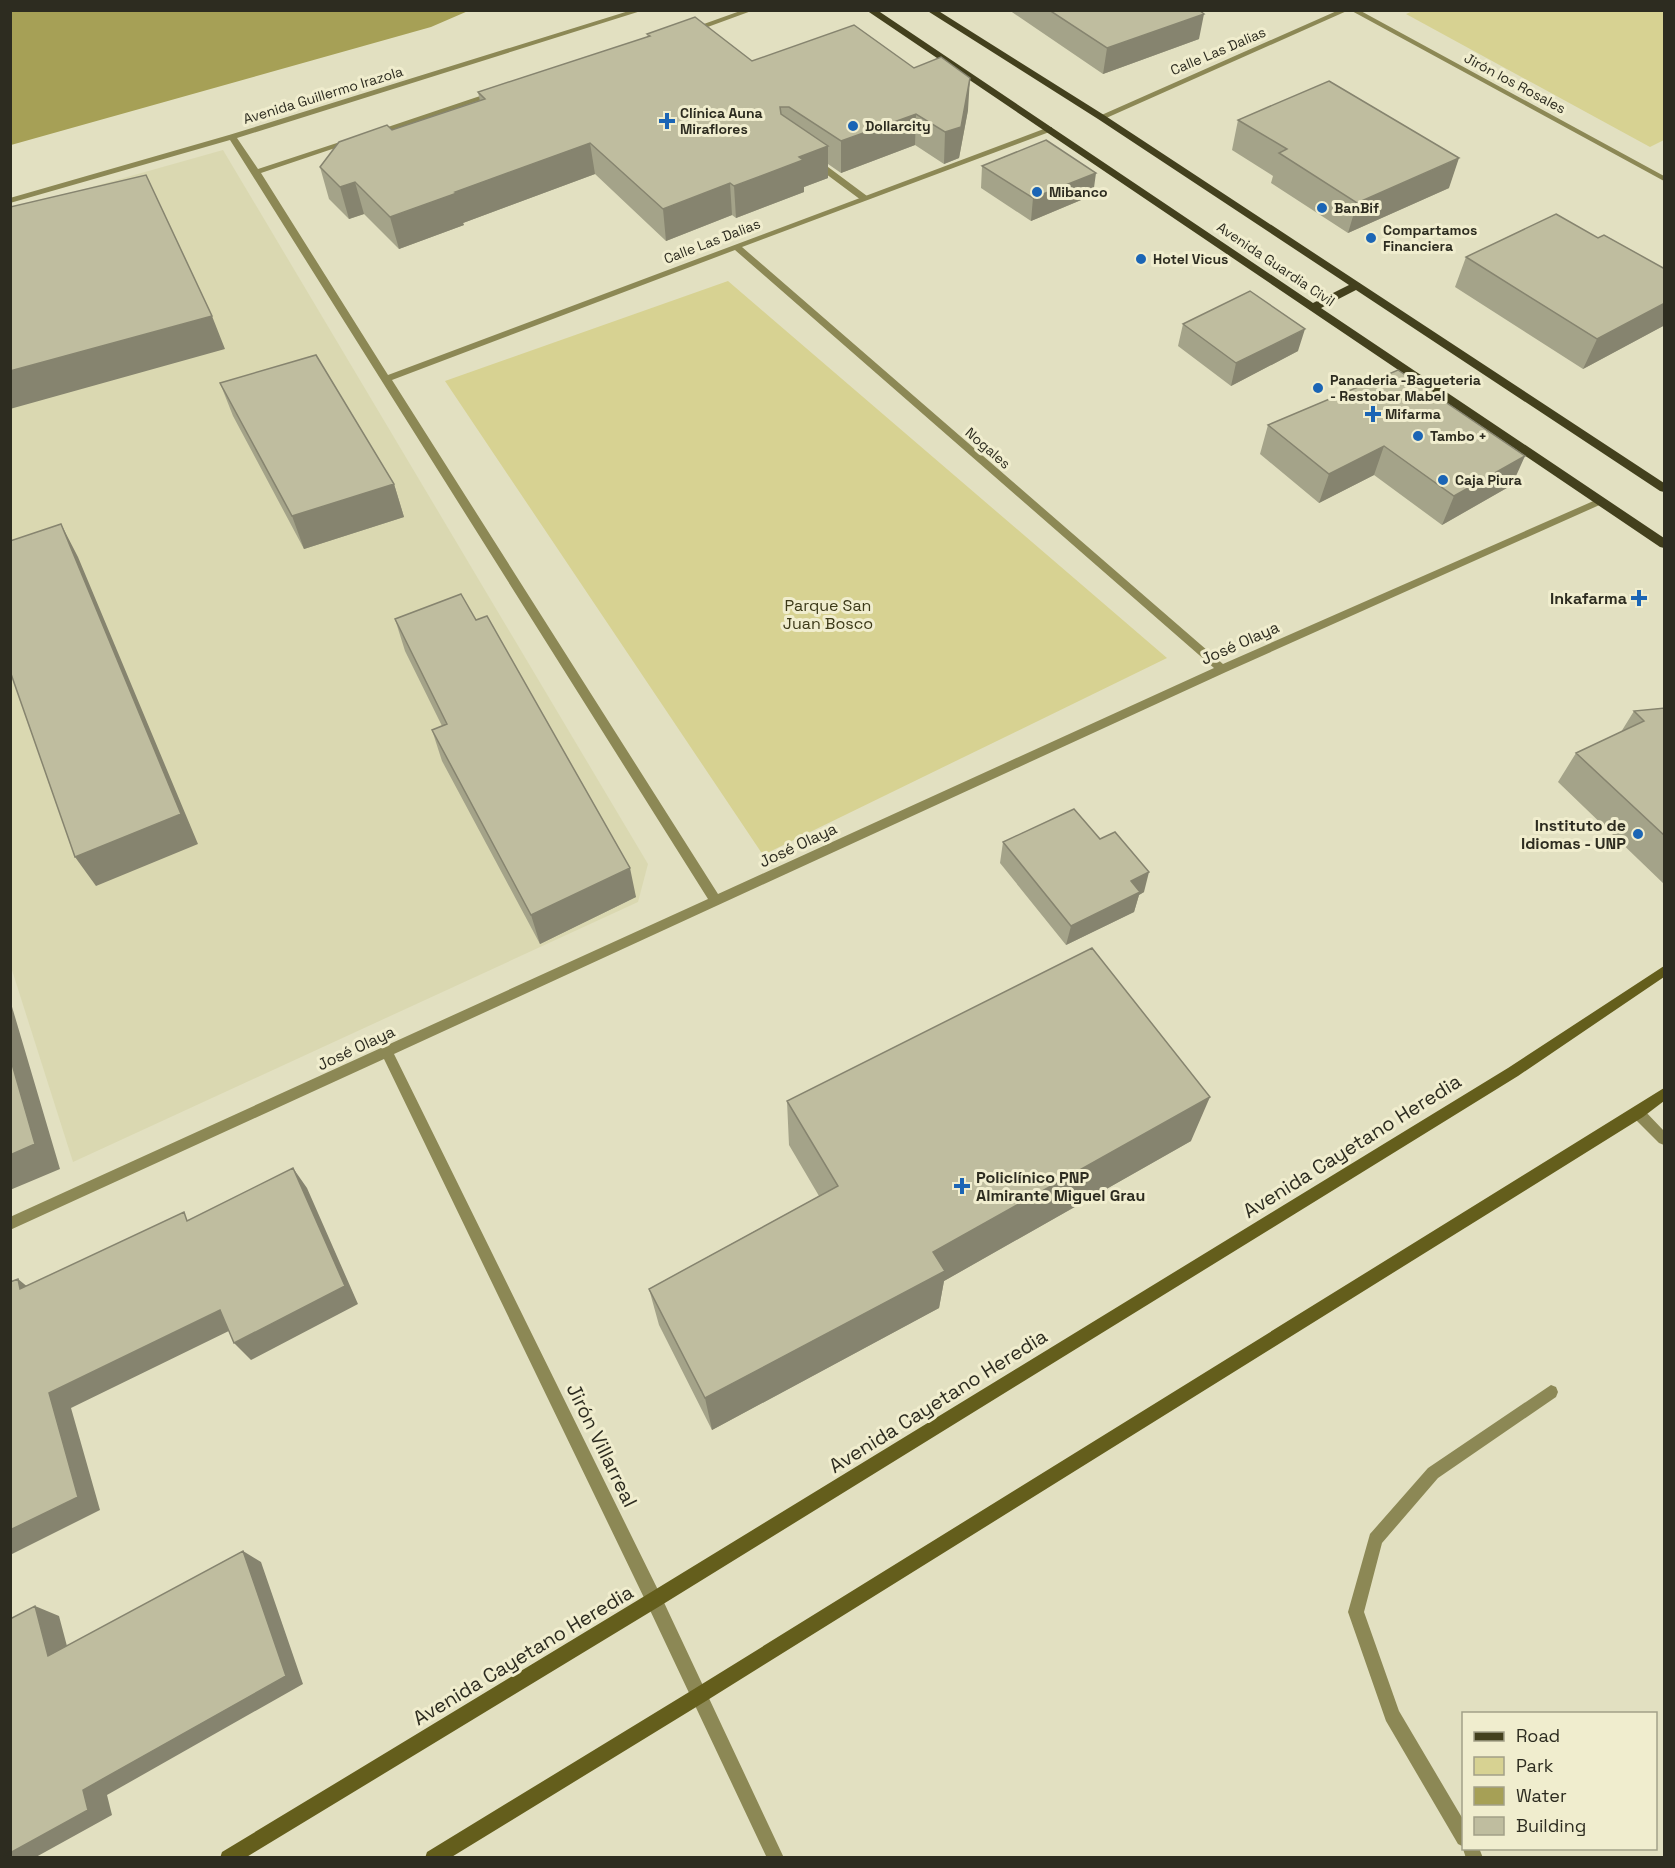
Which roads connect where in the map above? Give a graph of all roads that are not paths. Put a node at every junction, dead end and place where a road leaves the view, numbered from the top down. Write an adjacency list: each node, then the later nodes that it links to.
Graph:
1 (641, 10): 12 (street, Avenida Guillermo Irazola)
2 (751, 10): 7 (street)
3 (870, 10): 10 (main road, Avenida Guardia Civil)
4 (930, 10): 9 (main road, Avenida Guardia Civil)
5 (1346, 10): 9 (street, Calle Las Dalias)
6 (1353, 10): 16 (street, Jirón los Rosales)
7 (684, 33)
8 (504, 91): 11 (street)
9 (1101, 117): 20 (main road, Avenida Guardia Civil)
10 (1049, 129): 17 (street, Calle Las Dalias); 21 (main road, Avenida Guardia Civil)
11 (369, 135)
12 (232, 137): 15 (street); 18 (street, Avenida Guillermo Irazola)
13 (358, 139): 15 (street)
14 (805, 155): 17 (street)
15 (256, 172): 22 (street)
16 (1665, 179)
17 (864, 198): 19 (street, Calle Las Dalias)
18 (10, 201)
19 (736, 247): 22 (street, Calle Las Dalias); 26 (street, Nogales)
20 (1357, 285): 21 (main road); 23 (main road, Avenida Guardia Civil)
21 (1314, 307): 24 (main road, Avenida Guardia Civil)
22 (385, 380): 27 (street)
23 (1665, 488)
24 (1601, 501): 25 (main road, Avenida Guardia Civil); 26 (street, José Olaya)
25 (1665, 544)
26 (1222, 669): 27 (street, José Olaya)
27 (716, 901): 29 (street, José Olaya)
28 (1665, 971): 35 (main road, Avenida Cayetano Heredia)
29 (387, 1052): 33 (street, José Olaya); 35 (street, Jirón Villarreal)
30 (1665, 1094): 31 (main road)
31 (1638, 1113): 32 (street); 36 (main road)
32 (1665, 1139)
33 (10, 1224)
34 (1551, 1392): 37 (street)
35 (654, 1600): 36 (street, Jirón Villarreal); 38 (main road, Avenida Cayetano Heredia)
36 (700, 1695): 39 (main road); 40 (street, Jirón Villarreal)
37 (1462, 1835)
38 (228, 1857)
39 (434, 1857)
40 (776, 1857)

